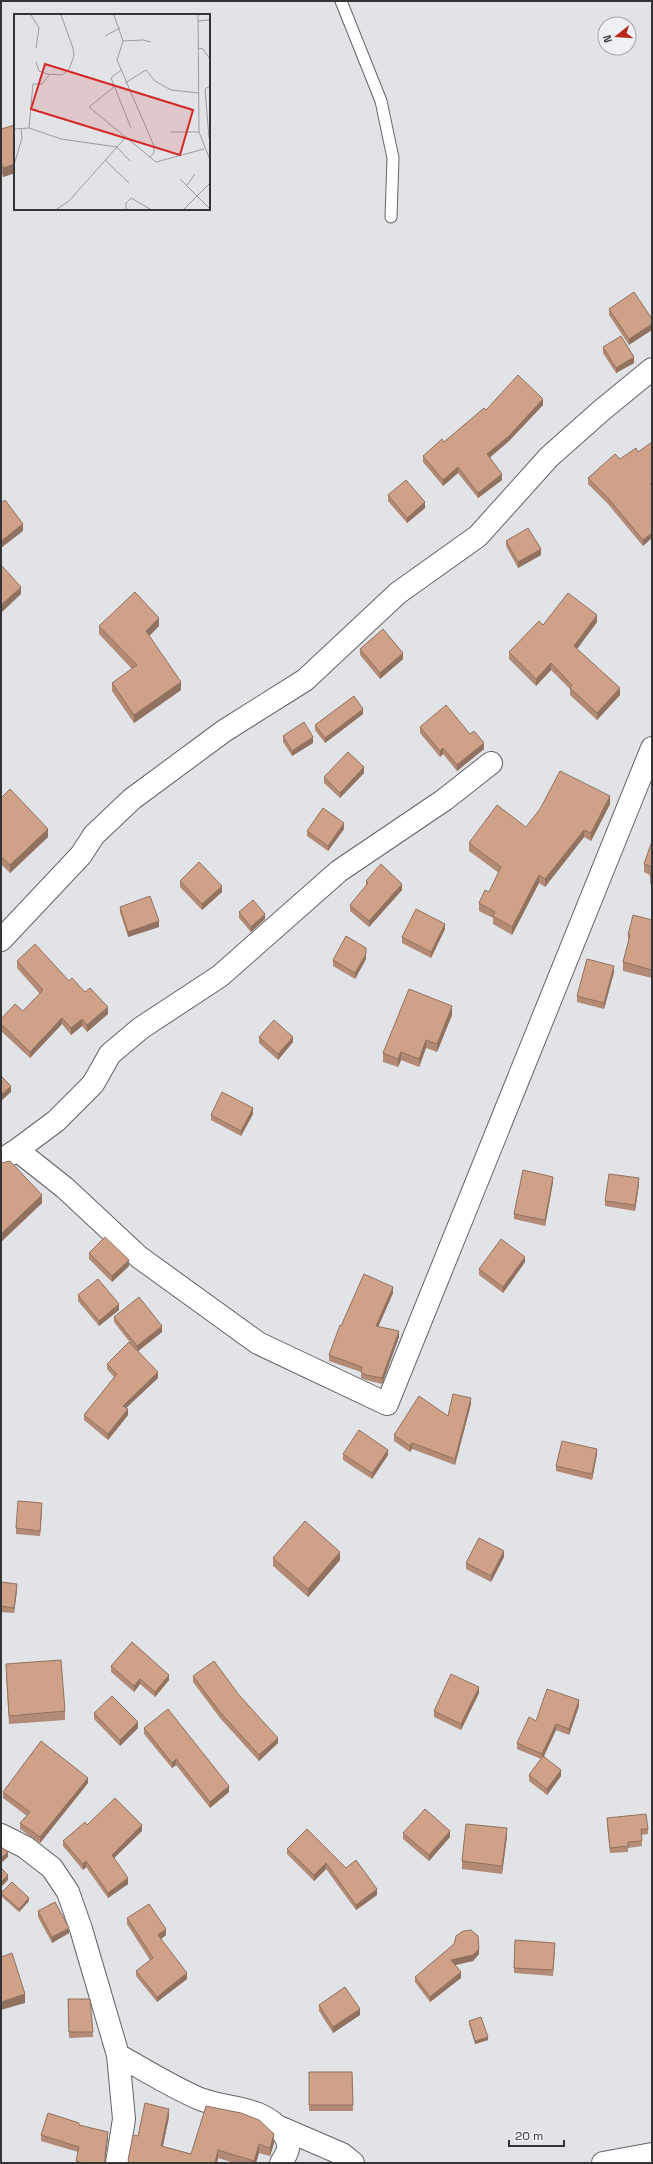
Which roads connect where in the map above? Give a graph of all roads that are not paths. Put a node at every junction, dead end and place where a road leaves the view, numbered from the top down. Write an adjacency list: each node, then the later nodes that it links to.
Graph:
1 (341, 1): 2 (lane)
2 (391, 217)
3 (652, 369): 7 (street)
4 (652, 748): 6 (street)
5 (491, 763): 8 (street)
6 (644, 793): 8 (street)
7 (1, 940)
8 (9, 1155)
9 (1, 1835): 10 (street)
10 (118, 2056): 11 (street); 13 (street)
11 (277, 2126): 14 (street); 15 (street)
12 (652, 2154): 16 (street)
13 (117, 2163)
14 (281, 2163)
15 (353, 2163)
16 (603, 2163)

